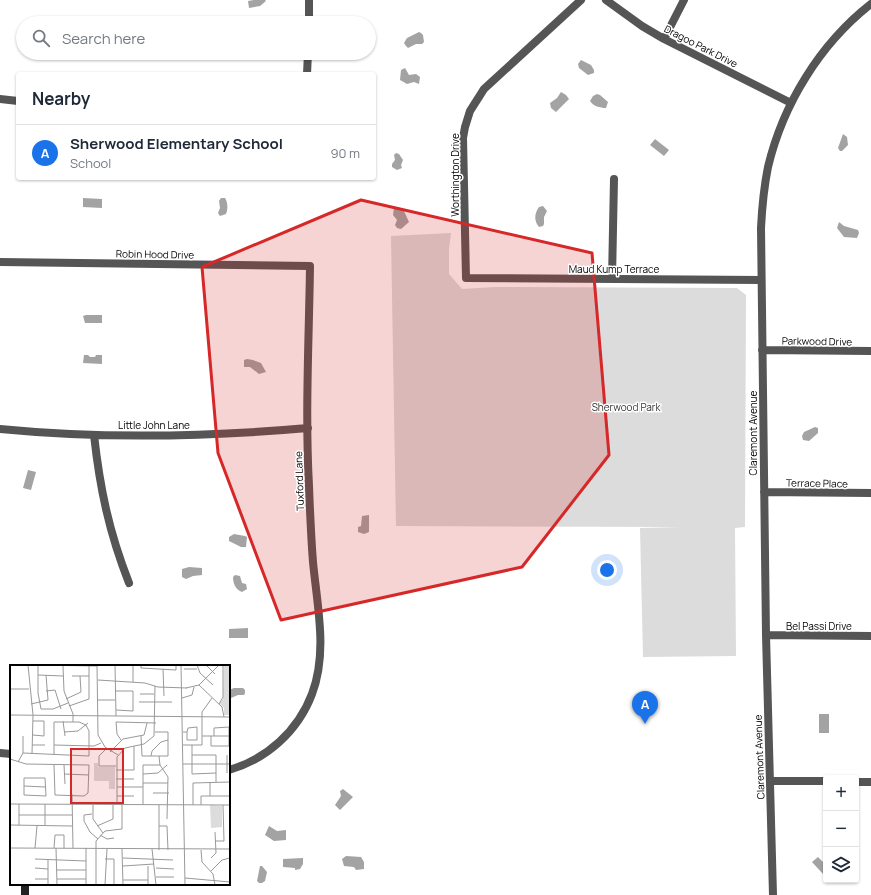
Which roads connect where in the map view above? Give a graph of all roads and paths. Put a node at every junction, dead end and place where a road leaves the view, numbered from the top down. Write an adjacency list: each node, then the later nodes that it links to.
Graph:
1 (309, 0): 6 (street)
2 (581, 0): 16 (street, Worthington Drive)
3 (606, 0): 7 (street, Dragoo Park Drive)
4 (684, 0): 7 (street)
5 (871, 4): 12 (street, Claremont Avenue)
6 (309, 16)
7 (664, 39): 12 (street, Dragoo Park Drive)
8 (308, 60): 9 (street)
9 (307, 72)
10 (0, 99): 11 (street)
11 (16, 101)
12 (791, 103): 18 (street, Claremont Avenue)
13 (614, 179): 17 (street)
14 (0, 262): 15 (street, Robin Hood Drive)
15 (310, 266): 21 (street, Tuxford Lane)
16 (466, 278): 17 (street, Maud Kump Terrace)
17 (612, 279): 18 (street, Maud Kump Terrace)
18 (762, 280): 19 (street, Claremont Avenue)
19 (762, 350): 20 (street, Parkwood Drive); 24 (street, Claremont Avenue)
20 (871, 352)
21 (308, 428): 23 (street, Little John Lane); 31 (street, Tuxford Lane)
22 (0, 429): 23 (street, Little John Lane)
23 (94, 435): 26 (street)
24 (764, 492): 25 (street, Terrace Place); 27 (street, Claremont Avenue)
25 (871, 493)
26 (129, 583)
27 (766, 635): 28 (street, Bel Passi Drive); 32 (street, Claremont Avenue)
28 (871, 636)
29 (0, 753): 30 (street)
30 (10, 754)
31 (230, 770)
32 (770, 780): 33 (street); 36 (street, Claremont Avenue)
33 (823, 781)
34 (859, 782): 35 (street)
35 (871, 782)
36 (773, 895)

